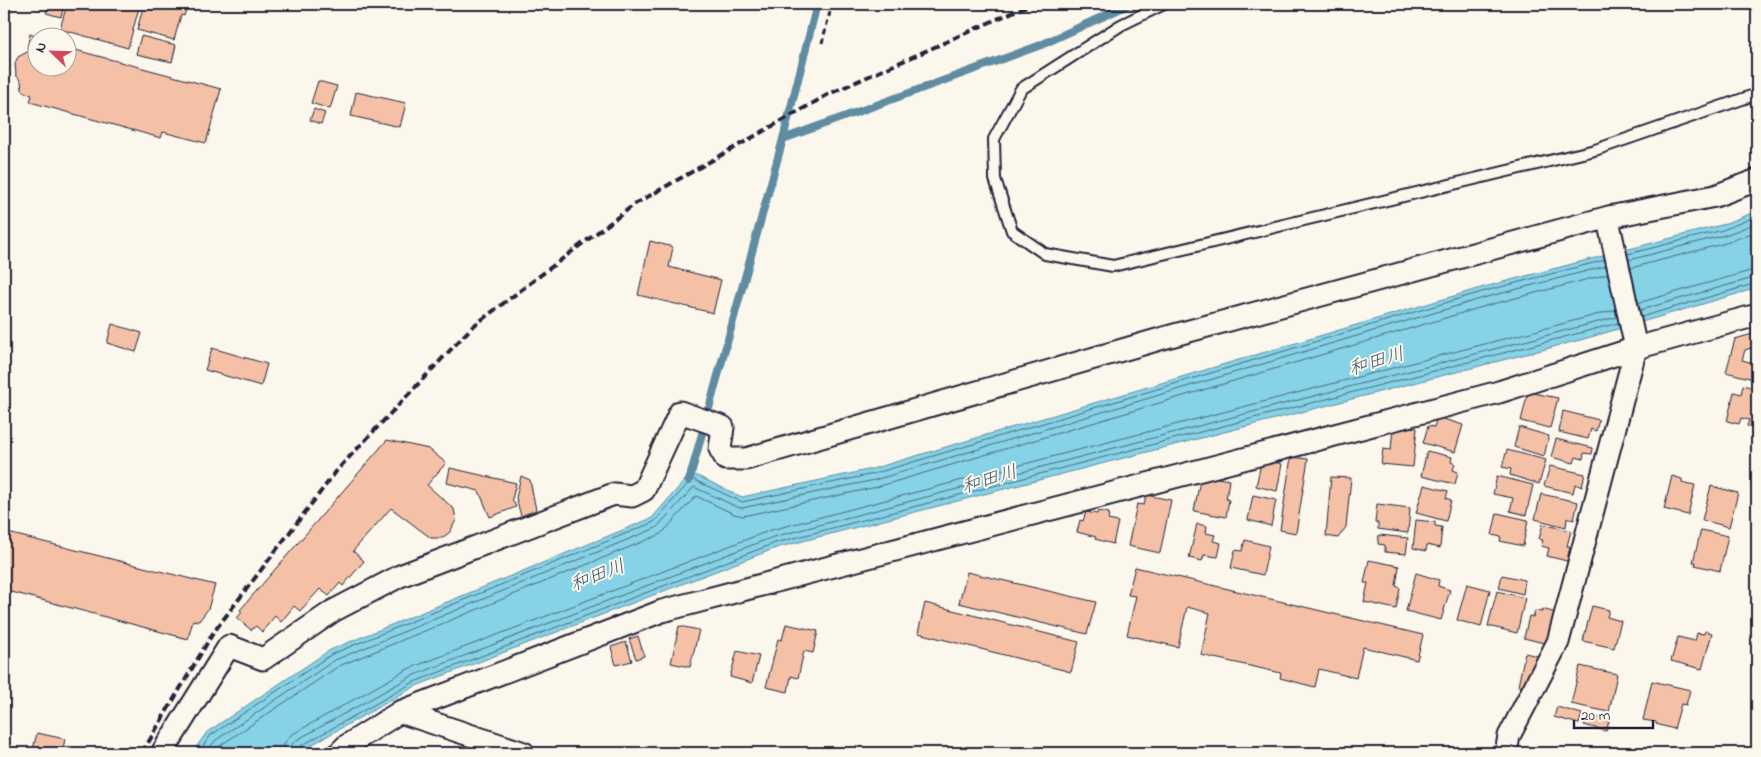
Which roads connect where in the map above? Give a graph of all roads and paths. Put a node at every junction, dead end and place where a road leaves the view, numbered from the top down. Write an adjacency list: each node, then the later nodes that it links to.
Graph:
1 (832, 4): 3 (path)
2 (1164, 4): 4 (lane)
3 (822, 43)
4 (1757, 94)
5 (1757, 180): 6 (street)
6 (1610, 223): 8 (street); 10 (street)
7 (1757, 315): 8 (street)
8 (1636, 348): 9 (street); 13 (street)
9 (400, 712): 11 (street); 12 (street)
10 (162, 753)
11 (339, 753)
12 (524, 753)
13 (1506, 753)

